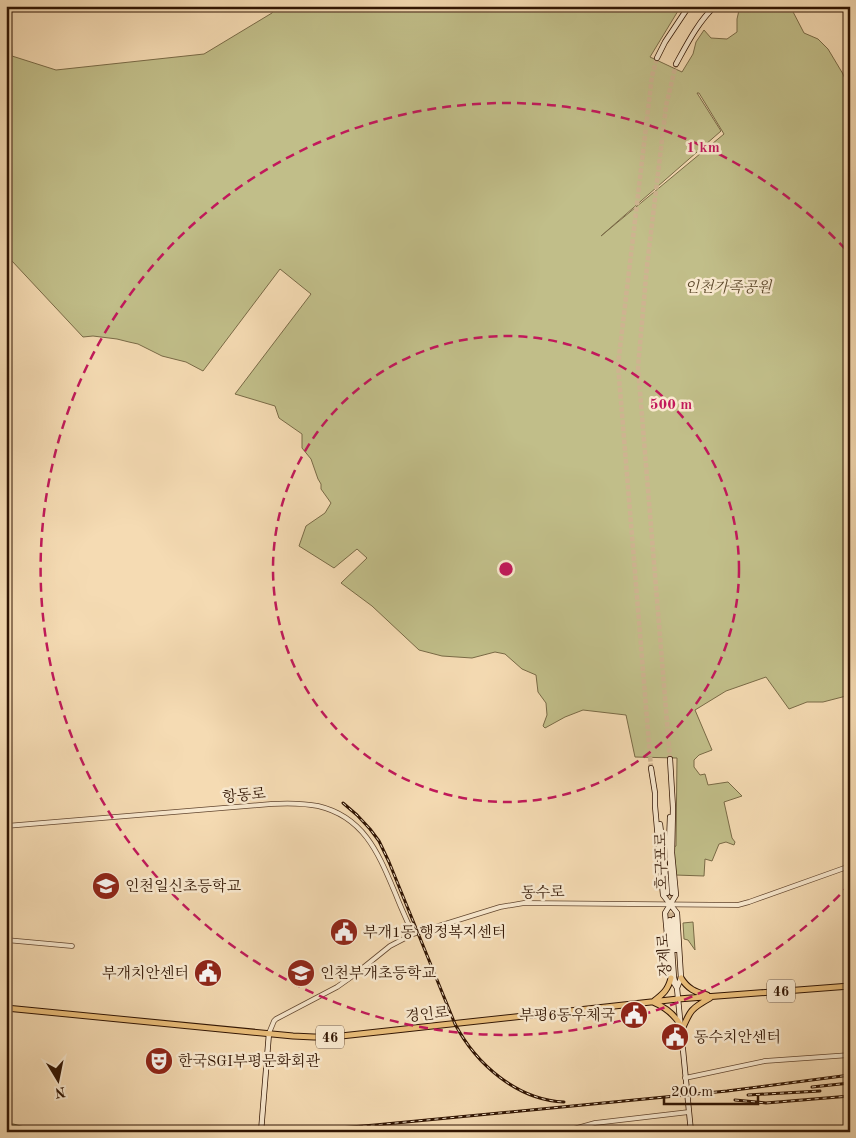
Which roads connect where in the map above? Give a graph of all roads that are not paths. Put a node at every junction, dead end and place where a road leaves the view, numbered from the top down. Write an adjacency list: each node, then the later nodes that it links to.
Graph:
1 (689, 6): 3 (main road)
2 (713, 6): 4 (main road)
3 (657, 58)
4 (676, 64)
5 (670, 759): 7 (main road, 호구포로)
6 (651, 768): 8 (main road, 호구포로)
7 (672, 792): 8 (main road, 호구포로); 11 (main road, 호구포로)
8 (655, 793): 11 (main road, 호구포로)
9 (6, 826): 13 (street, 항동로)
10 (850, 866): 11 (street, 동수로)
11 (670, 904): 13 (street, 동수로); 16 (main road); 17 (main road)
12 (672, 919): 19 (main road, 장제로)
13 (413, 934): 26 (street, 동수로)
14 (6, 940): 15 (street)
15 (72, 946)
16 (671, 978): 19 (main road); 22 (main road)
17 (681, 978): 19 (main road); 20 (main road)
18 (850, 986): 20 (main road, 경인로 / 46)
19 (677, 988): 21 (main road, 장제로)
20 (713, 997): 21 (main road, 경인로 / 46); 25 (main road)
21 (678, 1000): 22 (main road, 경인로 / 46); 24 (main road, 장제로)
22 (652, 1002): 24 (main road); 26 (main road, 경인로 / 46)
23 (6, 1008): 26 (main road, 경인로 / 46)
24 (680, 1024): 25 (main road, 장제로)
25 (681, 1032): 28 (main road, 장제로)
26 (269, 1033): 30 (main road)
27 (850, 1055): 28 (street)
28 (685, 1078): 29 (main road, 장제로)
29 (689, 1112): 31 (street); 32 (main road, 장제로)
30 (261, 1132)
31 (563, 1132)
32 (691, 1132)

